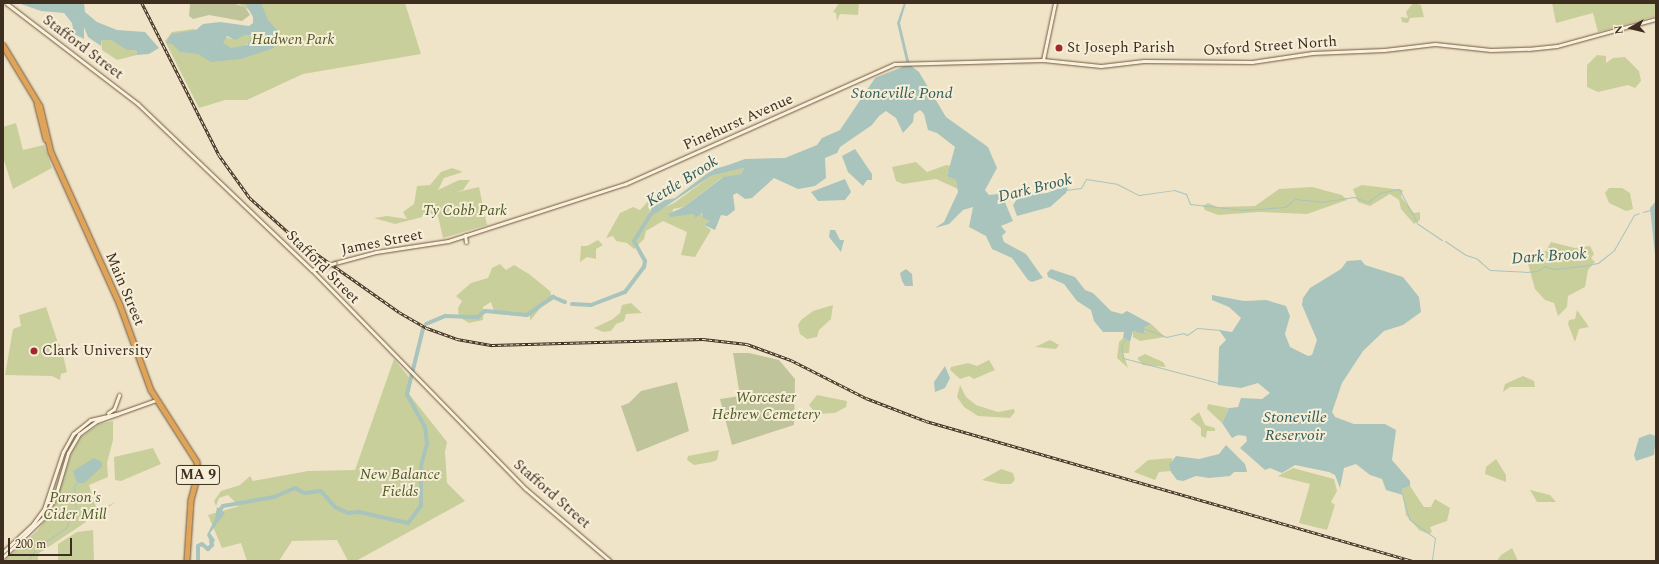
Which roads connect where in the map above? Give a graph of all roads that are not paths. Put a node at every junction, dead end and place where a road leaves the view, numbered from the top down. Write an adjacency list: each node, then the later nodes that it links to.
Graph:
1 (6, 3): 9 (main road, Stafford Street)
2 (1055, 3): 5 (main road)
3 (1656, 19): 5 (main road, Oxford Street North)
4 (3, 45): 11 (highway, Main Street / MA 9)
5 (1043, 60): 6 (main road, Oxford Street North)
6 (903, 63): 7 (main road, Pinehurst Avenue)
7 (465, 235): 8 (main road); 9 (main road, James Street, bridge)
8 (466, 242)
9 (312, 270): 17 (main road, Stafford Street)
10 (119, 395): 13 (main road)
11 (156, 400): 12 (main road); 16 (highway, Main Street / MA 9)
12 (118, 414): 13 (main road); 15 (main road)
13 (106, 415): 14 (main road)
14 (3, 552)
15 (3, 557)
16 (187, 561)
17 (610, 561)

